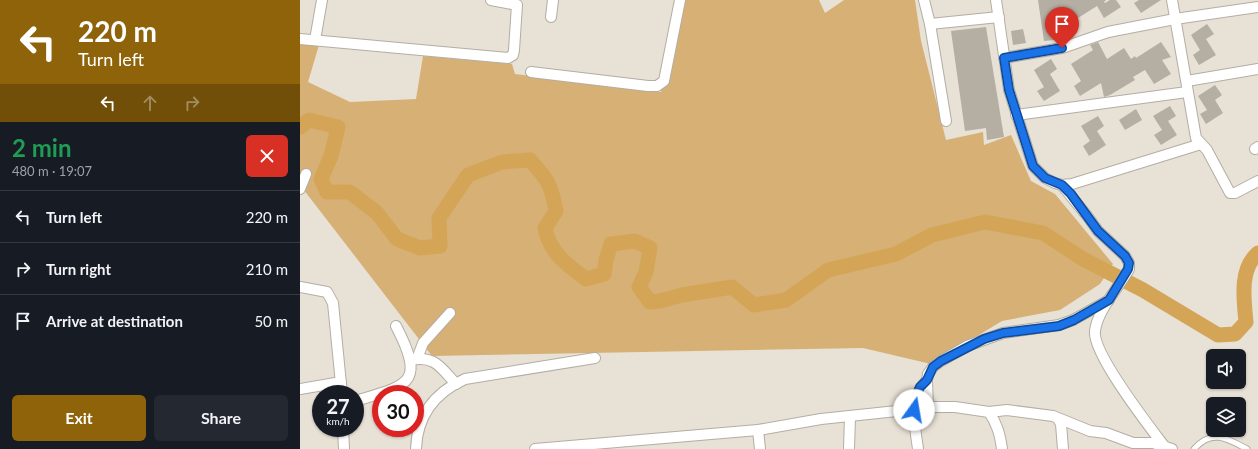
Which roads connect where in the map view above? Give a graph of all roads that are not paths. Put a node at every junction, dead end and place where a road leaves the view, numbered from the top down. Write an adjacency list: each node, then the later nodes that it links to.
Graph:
1 (322, 0): 14 (street)
2 (492, 0): 14 (street)
3 (554, 0): 9 (street)
4 (680, 0): 17 (street)
5 (924, 0): 12 (street)
6 (996, 0): 10 (street)
7 (1172, 0): 11 (street)
8 (1258, 7): 11 (street)
9 (550, 17)
10 (999, 17): 12 (street); 15 (street)
11 (1174, 19): 15 (street); 18 (street)
12 (930, 24): 21 (street)
13 (300, 39): 14 (street)
14 (315, 40)
15 (1004, 58): 20 (street)
16 (1258, 70): 18 (street)
17 (531, 72)
18 (1187, 81): 19 (street)
19 (1187, 92): 20 (street); 22 (street)
20 (1016, 115): 25 (street)
21 (946, 121)
22 (1201, 144): 24 (street); 25 (street)
23 (306, 174): 26 (street)
24 (1258, 181)
25 (1062, 185): 28 (street)
26 (300, 189)
27 (300, 287): 34 (street)
28 (1109, 300): 33 (street); 48 (street)
29 (450, 313): 32 (street)
30 (396, 326): 32 (street)
31 (595, 358): 35 (street)
32 (414, 360): 35 (street); 38 (street)
33 (927, 380): 39 (street); 40 (street)
34 (341, 382): 36 (street); 37 (street)
35 (456, 384): 50 (street)
36 (341, 385)
37 (300, 390)
38 (364, 398)
39 (928, 409): 40 (street); 41 (street)
40 (914, 410): 42 (street); 54 (street)
41 (989, 412): 43 (street); 55 (street)
42 (850, 416): 44 (street); 53 (street)
43 (1058, 419): 46 (street); 56 (street)
44 (758, 430): 47 (street); 52 (street)
45 (343, 437): 49 (street)
46 (1131, 446): 48 (street)
47 (567, 447): 51 (street)
48 (1168, 448)
49 (344, 449)
50 (416, 449)
51 (535, 449)
52 (760, 449)
53 (849, 449)
54 (918, 449)
55 (1002, 449)
56 (1063, 449)
57 (1194, 449): 58 (lane)
58 (1247, 449)

